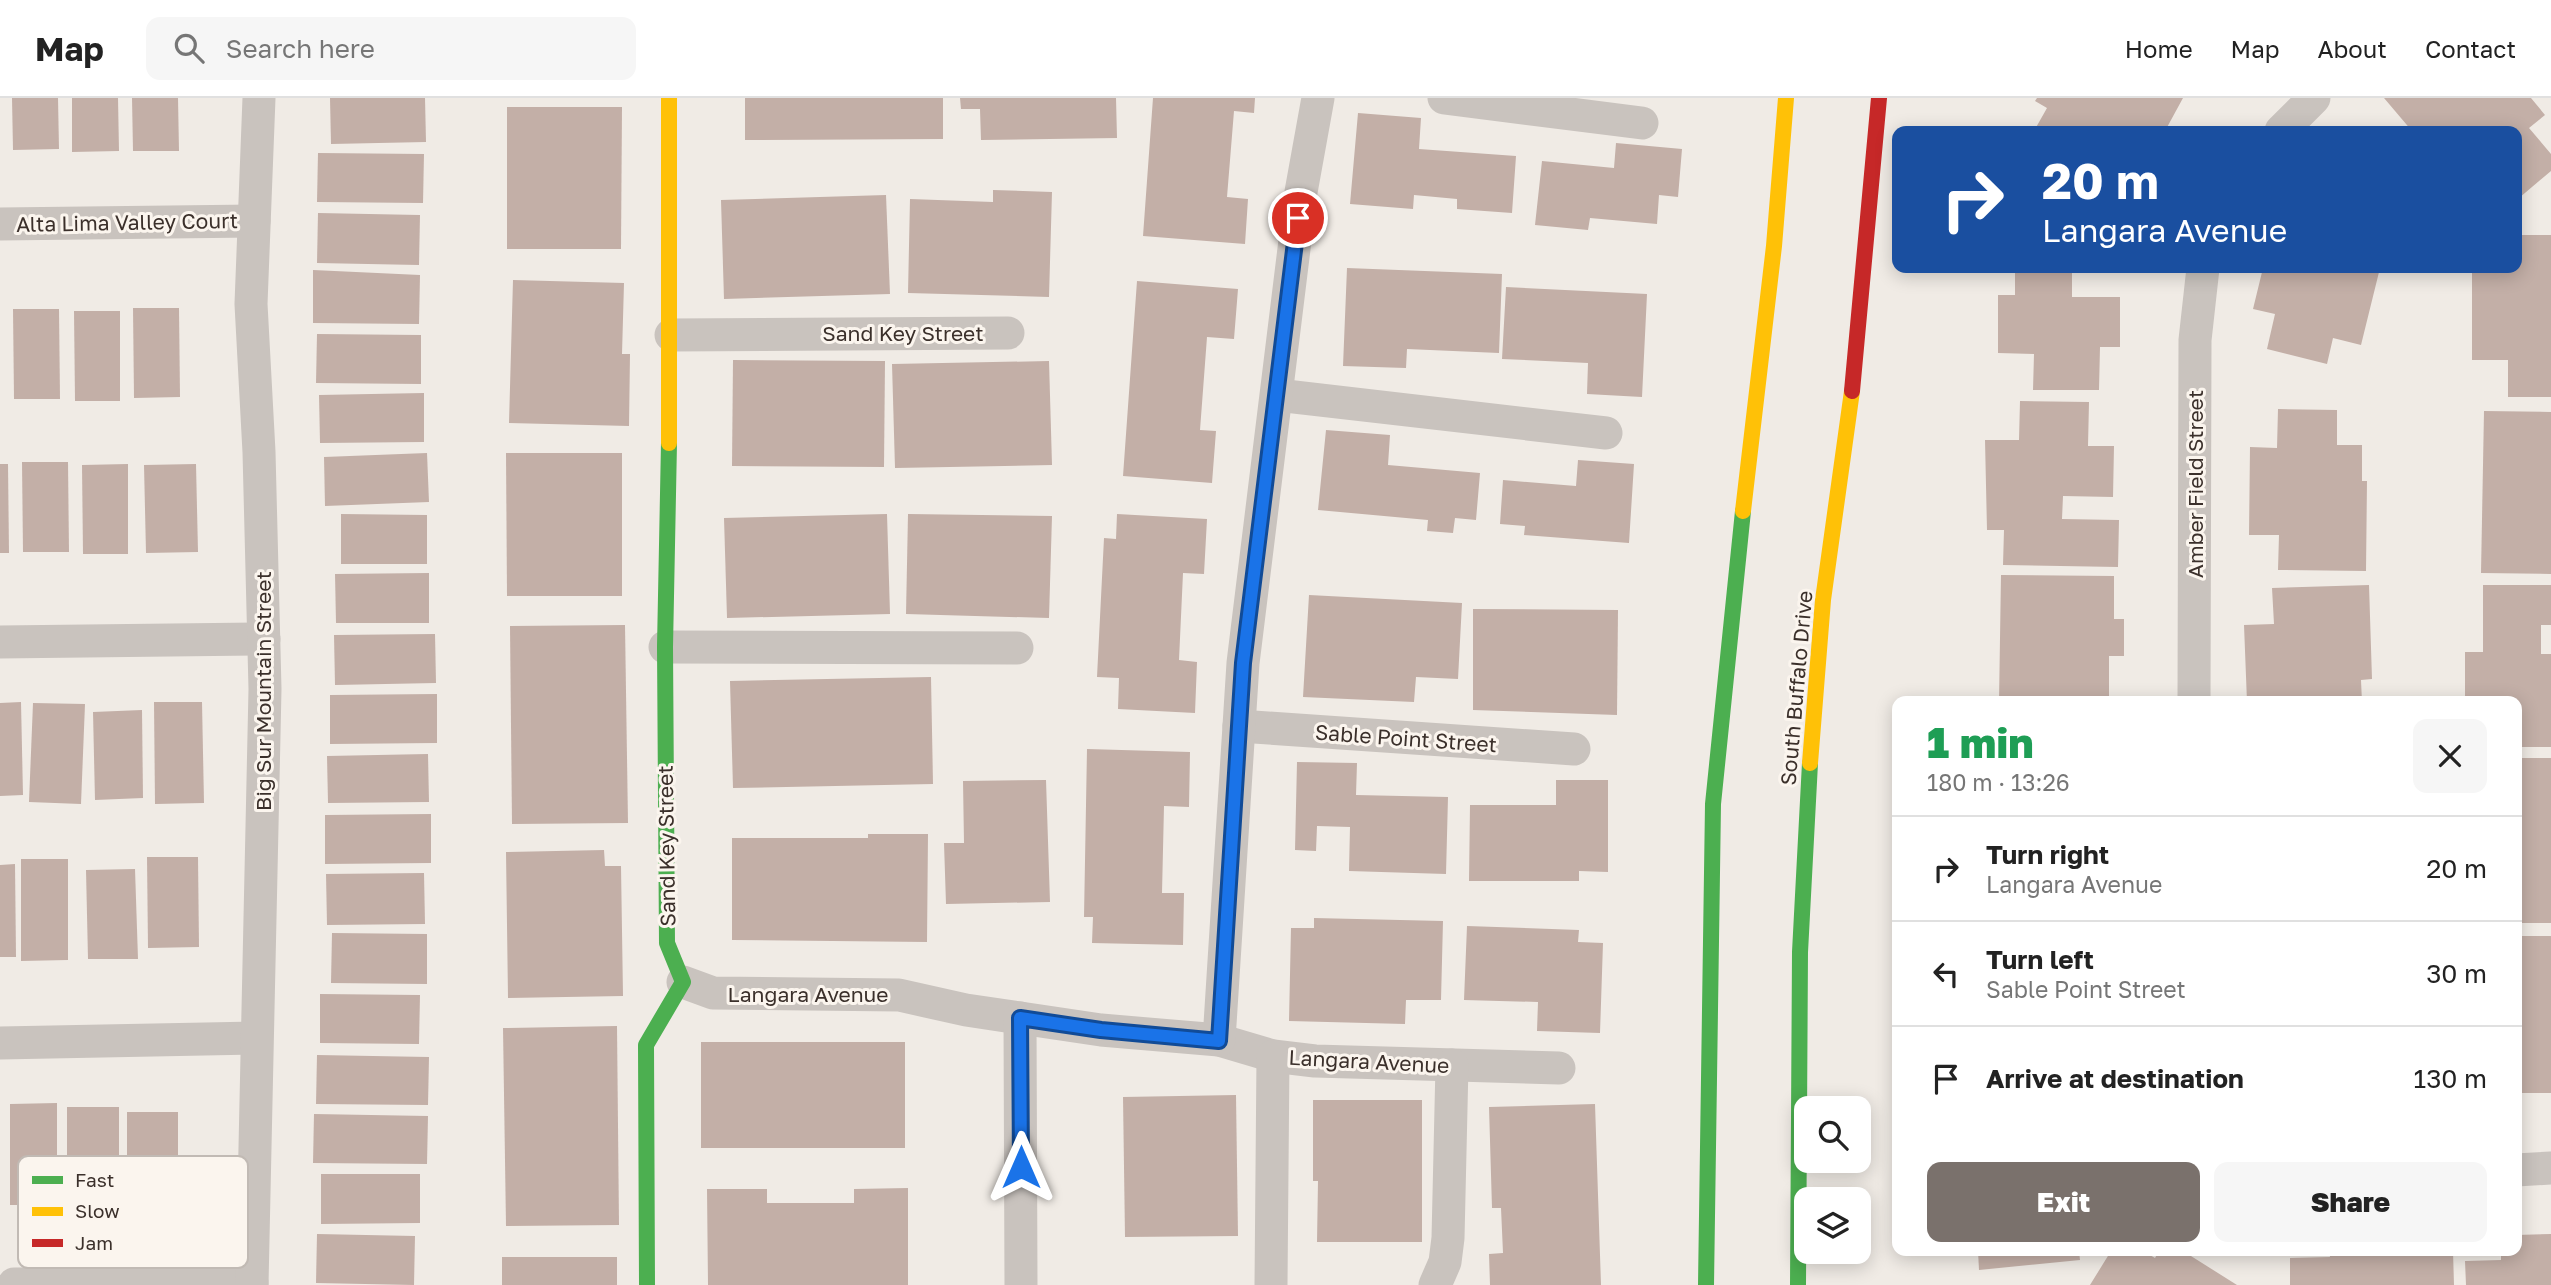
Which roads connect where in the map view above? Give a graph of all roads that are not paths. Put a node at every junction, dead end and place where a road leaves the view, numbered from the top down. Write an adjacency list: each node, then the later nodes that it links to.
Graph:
1 (259, 98): 10 (street, Big Sur Mountain Street)
2 (669, 98): 14 (main road, Sand Key Street)
3 (1318, 98): 15 (street)
4 (1444, 98): 8 (street)
5 (1786, 98): 40 (main road)
6 (1879, 98): 41 (main road, South Buffalo Drive)
7 (2314, 98): 9 (street)
8 (1642, 123)
9 (2286, 126)
10 (254, 220): 11 (street, Alta Lima Valley Court); 17 (street, Big Sur Mountain Street)
11 (0, 224)
12 (2202, 273): 21 (street, Amber Field Street)
13 (1008, 332): 14 (street, Sand Key Street)
14 (671, 335): 19 (main road, Sand Key Street)
15 (1276, 394): 16 (street); 22 (street)
16 (1606, 433)
17 (264, 639): 18 (street); 26 (street, Big Sur Mountain Street)
18 (0, 642)
19 (665, 647): 20 (street); 24 (main road, Sand Key Street)
20 (1017, 648)
21 (2194, 696)
22 (1239, 726): 23 (street, Sable Point Street); 27 (street)
23 (1574, 749)
24 (683, 982): 25 (street, Langara Avenue); 36 (main road)
25 (1020, 1018): 27 (street, Langara Avenue); 37 (street)
26 (256, 1038): 28 (street); 35 (street, Big Sur Mountain Street)
27 (1219, 1041): 29 (street, Langara Avenue)
28 (0, 1043)
29 (1273, 1056): 30 (street, Langara Avenue); 38 (street)
30 (1452, 1065): 31 (street, Langara Avenue); 39 (street)
31 (1559, 1068)
32 (2551, 1168): 33 (street)
33 (2522, 1170)
34 (14, 1284): 35 (street)
35 (252, 1284)
36 (647, 1285)
37 (1021, 1285)
38 (1271, 1285)
39 (1435, 1285)
40 (1706, 1285)
41 (1798, 1285)

